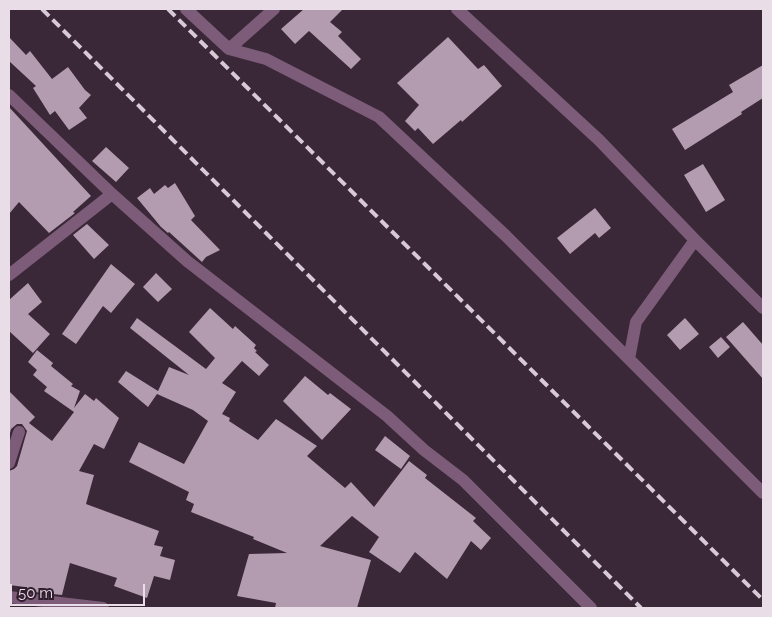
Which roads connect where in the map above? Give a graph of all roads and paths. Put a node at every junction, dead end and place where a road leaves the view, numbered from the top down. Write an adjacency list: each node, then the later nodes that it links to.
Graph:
1 (186, 9): 4 (street)
2 (274, 9): 4 (street)
3 (458, 9): 7 (street)
4 (229, 49): 10 (street)
5 (9, 96): 6 (street)
6 (112, 194): 8 (street); 16 (street)
7 (695, 240): 9 (street); 10 (street)
8 (9, 275)
9 (763, 308)
10 (629, 359): 13 (street)
11 (19, 432): 12 (street)
12 (9, 463)
13 (763, 493)
14 (9, 597): 15 (street)
15 (103, 608)
16 (591, 608)

